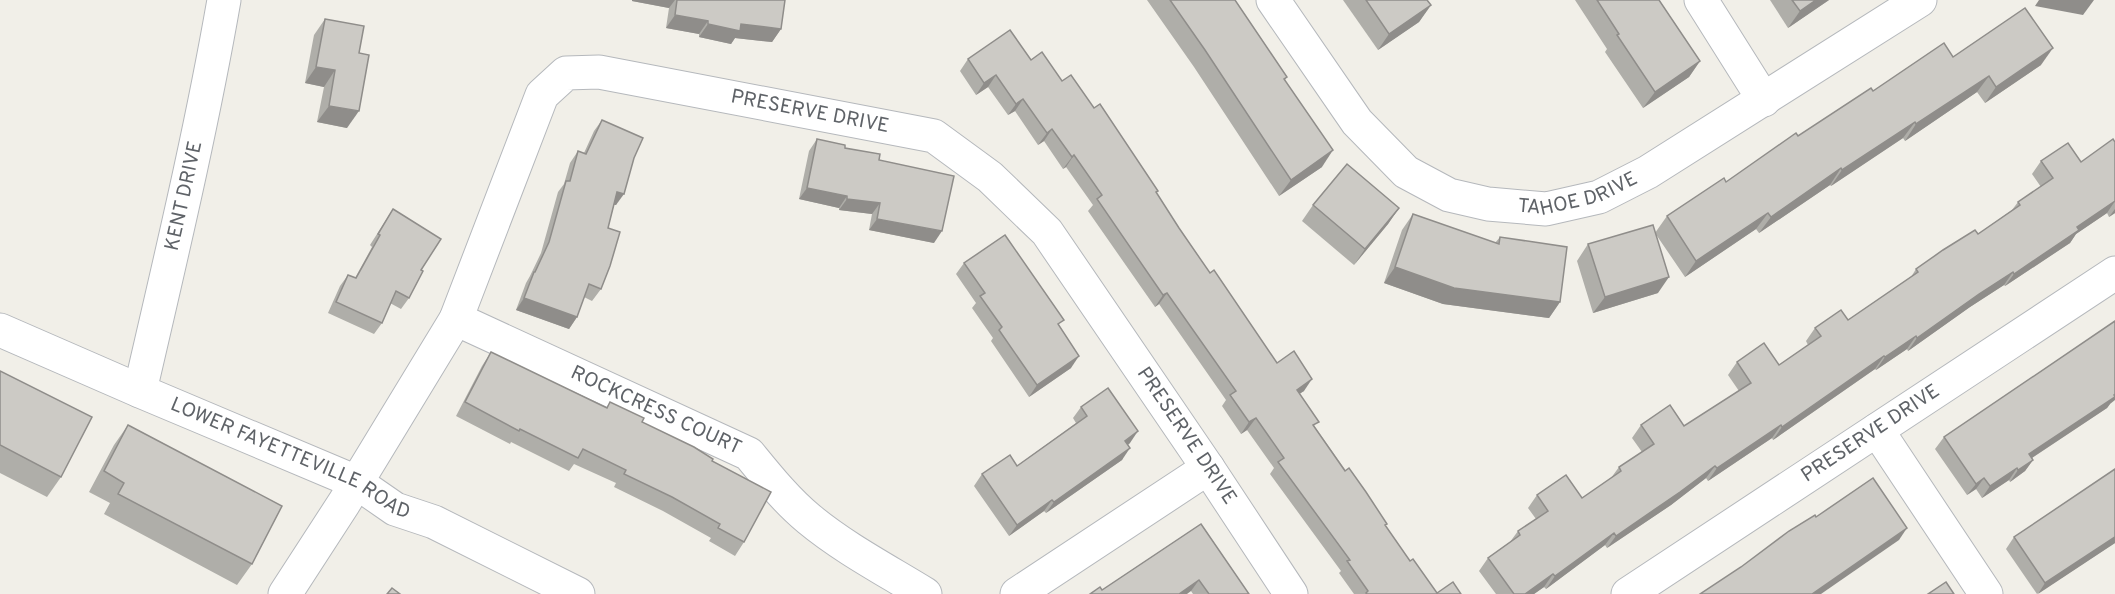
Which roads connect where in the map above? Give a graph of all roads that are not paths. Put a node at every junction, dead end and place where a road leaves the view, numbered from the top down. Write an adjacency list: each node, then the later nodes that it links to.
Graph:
1 (224, 0): 9 (street, KENT DRIVE)
2 (1273, 0): 5 (street, TAHOE DRIVE)
3 (1701, 0): 5 (street)
4 (1920, 0): 5 (street, TAHOE DRIVE)
5 (1764, 100)
6 (2115, 273): 10 (street, PRESERVE DRIVE)
7 (456, 319): 11 (street, PRESERVE DRIVE); 12 (street, PRESERVE DRIVE); 15 (street, ROCKCRESS COURT)
8 (0, 330): 9 (street, LOWER FAYETTEVILLE ROAD)
9 (140, 391): 12 (street, LOWER FAYETTEVILLE ROAD)
10 (1877, 430): 18 (street, PRESERVE DRIVE); 19 (street)
11 (1208, 468): 16 (street); 17 (street, PRESERVE DRIVE)
12 (356, 482): 13 (street, PRESERVE DRIVE); 14 (street, LOWER FAYETTEVILLE ROAD)
13 (285, 594)
14 (578, 594)
15 (925, 594)
16 (1017, 594)
17 (1291, 594)
18 (1628, 594)
19 (1986, 594)

